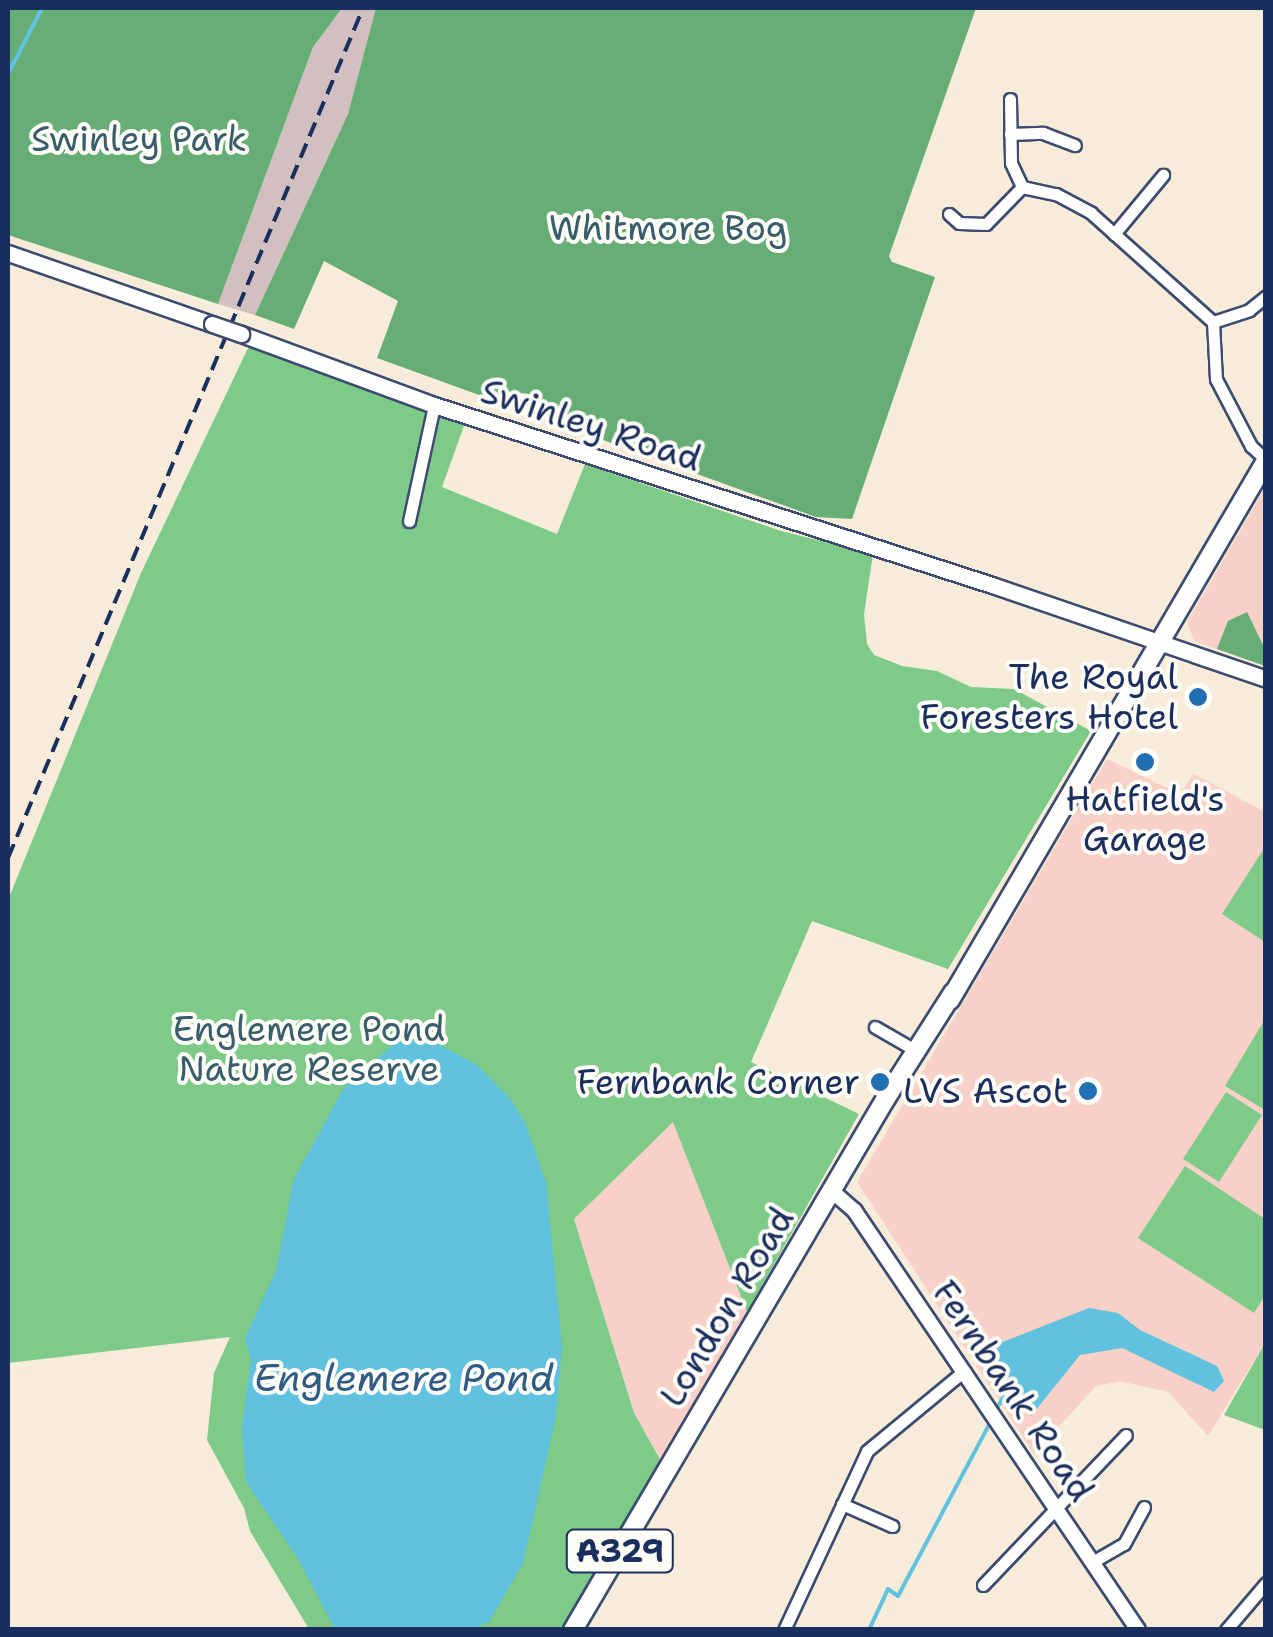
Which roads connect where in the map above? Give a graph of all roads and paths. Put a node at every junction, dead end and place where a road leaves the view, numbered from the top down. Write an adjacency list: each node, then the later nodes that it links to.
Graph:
1 (1010, 98): 2 (street)
2 (1010, 134): 3 (street); 5 (street)
3 (1074, 145)
4 (1163, 175): 7 (street)
5 (1022, 187): 6 (street); 7 (street)
6 (949, 214)
7 (1114, 234): 10 (street)
8 (8, 253): 11 (main road, Swinley Road, bridge)
9 (1266, 296): 10 (street)
10 (1212, 322): 12 (street)
11 (434, 405): 13 (street); 14 (main road, Swinley Road)
12 (1266, 460): 14 (main road, London Road / A329)
13 (409, 521)
14 (1160, 642): 15 (main road, Swinley Road); 17 (main road, London Road / A329)
15 (1266, 680)
16 (876, 1027): 17 (street)
17 (915, 1050): 18 (main road, London Road / A329)
18 (833, 1192): 19 (street, Fernbank Road); 29 (main road, London Road / A329)
19 (964, 1372): 21 (street); 23 (street, Fernbank Road)
20 (1126, 1436): 23 (street)
21 (842, 1504): 24 (street); 30 (street)
22 (1144, 1507): 25 (street)
23 (1055, 1509): 25 (street, Fernbank Road); 27 (street)
24 (892, 1526)
25 (1094, 1561): 28 (street, Fernbank Road)
26 (1266, 1584): 31 (street)
27 (983, 1586)
28 (1131, 1627)
29 (573, 1630)
30 (784, 1630)
31 (1226, 1630)

